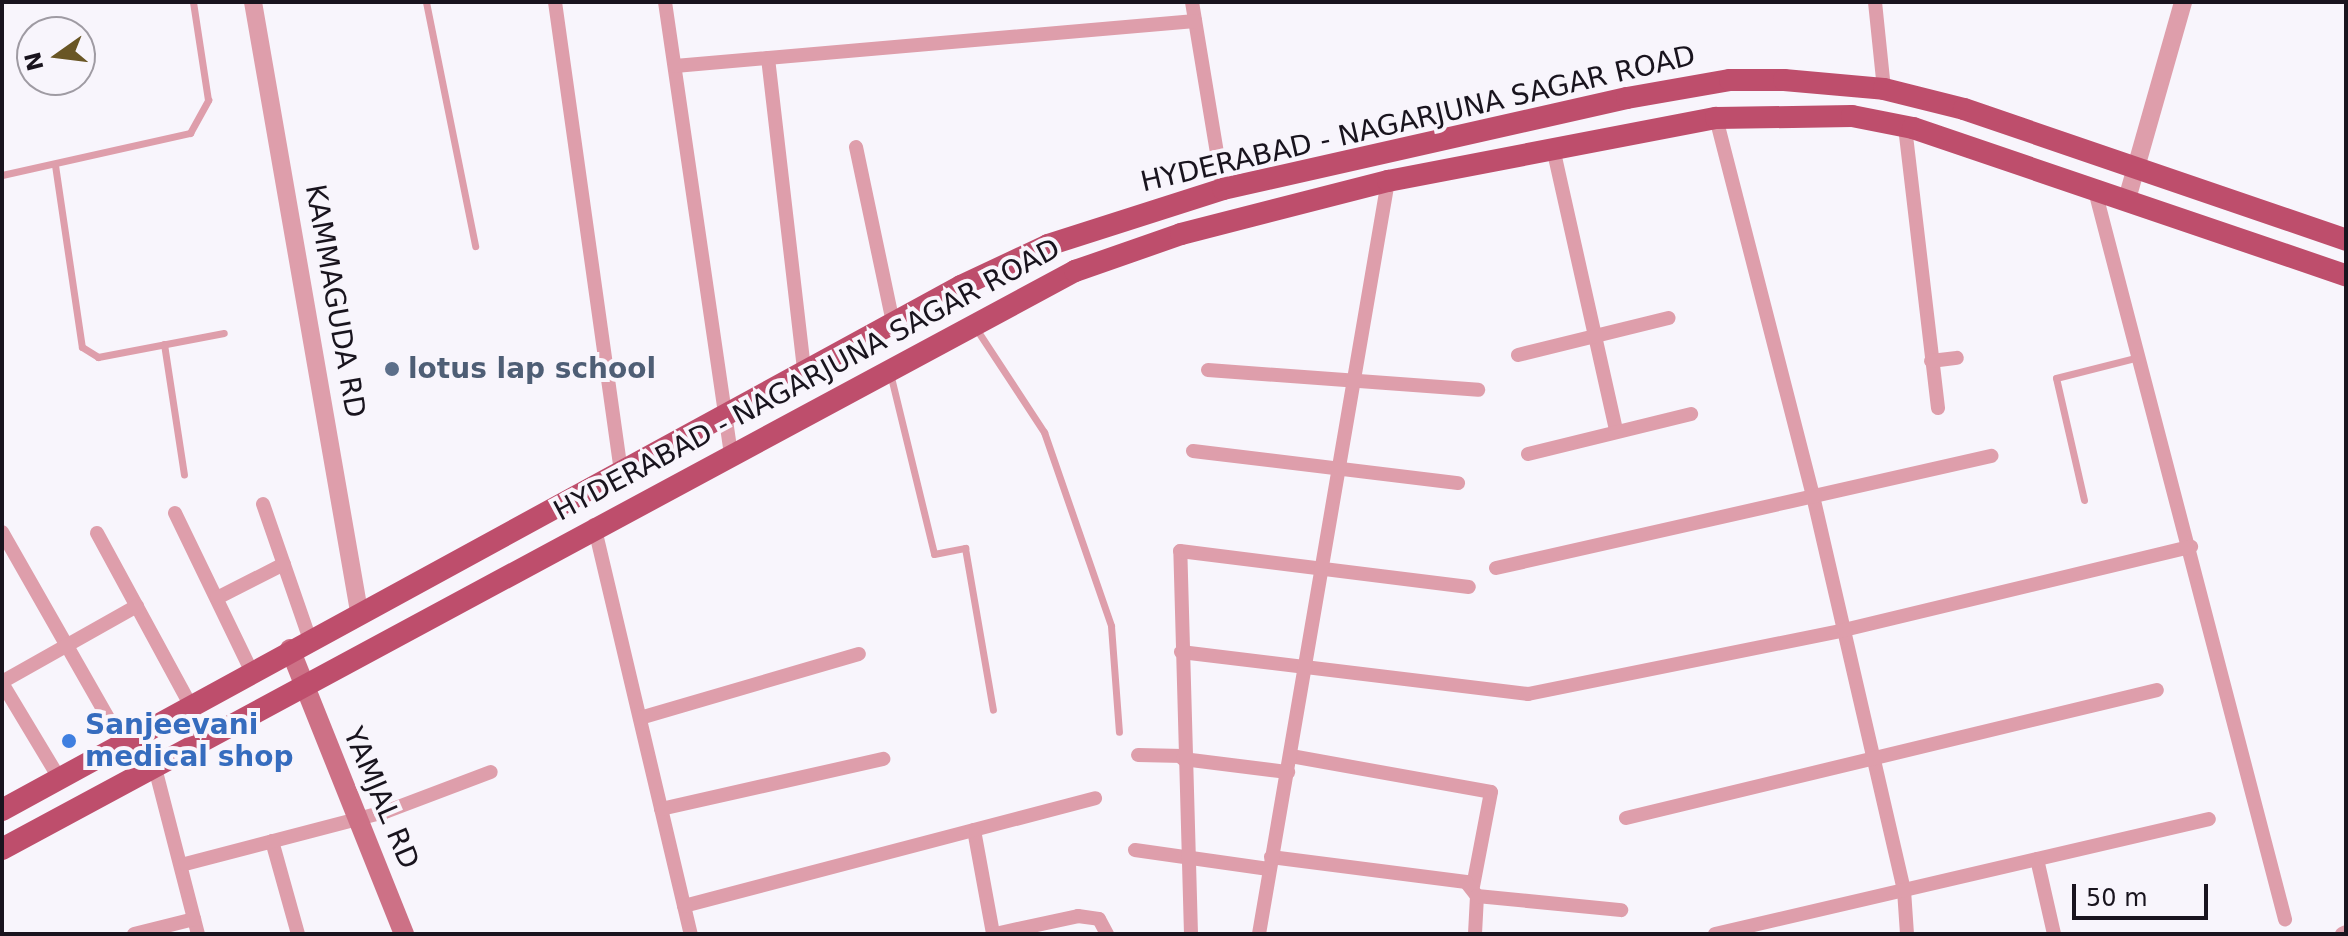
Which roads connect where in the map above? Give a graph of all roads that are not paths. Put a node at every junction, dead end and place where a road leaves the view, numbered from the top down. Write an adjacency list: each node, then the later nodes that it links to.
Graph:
1 (193, 2): 17 (lane)
2 (253, 2): 68 (street, KAMMAGUDA RD)
3 (426, 2): 25 (lane)
4 (555, 2): 51 (street)
5 (665, 2): 11 (street)
6 (1192, 2): 9 (street)
7 (1875, 2): 12 (street)
8 (2183, 2): 18 (street)
9 (1195, 21): 10 (street); 22 (street)
10 (768, 58): 11 (street); 38 (street)
11 (675, 66): 44 (street)
12 (1884, 89): 18 (main road, HYDERABAD - NAGARJUNA SAGAR ROAD); 22 (main road, HYDERABAD - NAGARJUNA SAGAR ROAD)
13 (1716, 118): 14 (main road, HYDERABAD - NAGARJUNA SAGAR ROAD); 16 (main road, HYDERABAD - NAGARJUNA SAGAR ROAD); 54 (street)
14 (1905, 127): 21 (main road, HYDERABAD - NAGARJUNA SAGAR ROAD); 36 (street)
15 (856, 147): 28 (street)
16 (1553, 148): 20 (main road, HYDERABAD - NAGARJUNA SAGAR ROAD); 31 (street)
17 (55, 165): 19 (lane); 32 (lane)
18 (2138, 165): 23 (street); 24 (main road, HYDERABAD - NAGARJUNA SAGAR ROAD)
19 (2, 175)
20 (1388, 181): 29 (main road, HYDERABAD - NAGARJUNA SAGAR ROAD); 40 (street)
21 (2094, 187): 23 (main road, HYDERABAD - NAGARJUNA SAGAR ROAD); 34 (street)
22 (1223, 189): 28 (main road, HYDERABAD - NAGARJUNA SAGAR ROAD)
23 (2127, 199): 26 (main road, HYDERABAD - NAGARJUNA SAGAR ROAD)
24 (2346, 240)
25 (475, 246)
26 (2346, 275)
27 (1669, 318): 31 (street)
28 (893, 322): 38 (main road, HYDERABAD - NAGARJUNA SAGAR ROAD)
29 (972, 322): 37 (main road, HYDERABAD - NAGARJUNA SAGAR ROAD); 82 (lane)
30 (224, 333): 32 (lane)
31 (1593, 337): 33 (street); 45 (street)
32 (164, 344): 52 (lane)
33 (1518, 355)
34 (2139, 357): 55 (lane); 61 (street)
35 (1957, 358): 36 (street)
36 (1931, 361): 42 (street)
37 (889, 368): 47 (main road, HYDERABAD - NAGARJUNA SAGAR ROAD); 80 (lane)
38 (804, 370): 44 (main road, HYDERABAD - NAGARJUNA SAGAR ROAD)
39 (1208, 370): 40 (street)
40 (1354, 381): 41 (street); 50 (street)
41 (1478, 390)
42 (1938, 408)
43 (1691, 414): 45 (street)
44 (724, 416): 47 (street); 51 (main road, HYDERABAD - NAGARJUNA SAGAR ROAD)
45 (1616, 431): 48 (street)
46 (1193, 451): 50 (street)
47 (731, 452): 58 (main road, HYDERABAD - NAGARJUNA SAGAR ROAD)
48 (1528, 454)
49 (1991, 456): 54 (street)
50 (1340, 467): 53 (street); 63 (street)
51 (621, 469): 68 (main road, HYDERABAD - NAGARJUNA SAGAR ROAD)
52 (184, 474)
53 (1458, 483)
54 (1813, 496): 64 (street); 69 (street)
55 (2084, 500)
56 (263, 504): 62 (street)
57 (175, 513): 66 (street)
58 (594, 525): 77 (main road, HYDERABAD - NAGARJUNA SAGAR ROAD); 81 (street)
59 (2, 532): 71 (street)
60 (97, 533): 67 (street)
61 (2191, 547): 69 (street); 112 (street)
62 (284, 564): 66 (street); 70 (street)
63 (1323, 568): 65 (street); 72 (street); 75 (street)
64 (1496, 568)
65 (1469, 587)
66 (217, 598): 74 (street)
67 (137, 606): 71 (street); 79 (street)
68 (359, 611): 70 (main road, HYDERABAD - NAGARJUNA SAGAR ROAD)
69 (1844, 630): 75 (street); 88 (street)
70 (300, 643): 74 (main road, HYDERABAD - NAGARJUNA SAGAR ROAD); 77 (main road, YAMJAL RD)
71 (67, 645): 76 (street); 83 (street)
72 (1181, 652): 75 (street); 86 (street)
73 (859, 654): 81 (street)
74 (251, 670): 79 (main road, HYDERABAD - NAGARJUNA SAGAR ROAD)
75 (1306, 670): 85 (street)
76 (2, 682): 92 (street)
77 (301, 685): 89 (main road, HYDERABAD - NAGARJUNA SAGAR ROAD); 96 (main road, YAMJAL RD)
78 (2157, 690): 88 (street)
79 (190, 704): 83 (main road, HYDERABAD - NAGARJUNA SAGAR ROAD)
80 (993, 710)
81 (640, 718): 94 (street)
82 (1119, 732)
83 (123, 744): 92 (main road, HYDERABAD - NAGARJUNA SAGAR ROAD)
84 (1138, 755): 86 (street)
85 (1291, 756): 91 (street); 108 (street)
86 (1183, 758): 91 (street); 103 (street)
87 (883, 759): 94 (street)
88 (1874, 761): 97 (street); 107 (street)
89 (154, 764): 101 (main road, HYDERABAD - NAGARJUNA SAGAR ROAD); 106 (street)
90 (491, 772): 96 (street)
91 (1288, 772): 105 (street)
92 (59, 778): 95 (main road, HYDERABAD - NAGARJUNA SAGAR ROAD)
93 (1095, 798): 99 (street)
94 (661, 809): 109 (street)
95 (2, 810)
96 (364, 818): 100 (street); 116 (main road, YAMJAL RD)
97 (1626, 818)
98 (2209, 819): 104 (street)
99 (974, 830): 109 (street); 118 (street)
100 (272, 841): 106 (street); 115 (street)
101 (2, 849)
102 (1135, 850): 103 (street)
103 (1186, 857): 105 (street); 120 (street)
104 (2037, 859): 107 (street); 125 (street)
105 (1270, 863): 108 (street); 121 (street)
106 (185, 864): 111 (street)
107 (1904, 890): 123 (street); 124 (street)
108 (1475, 891): 110 (street); 122 (street)
109 (684, 906): 117 (street)
110 (1621, 910)
111 (194, 919): 113 (street); 114 (street)
112 (2285, 919)
113 (134, 934)
114 (198, 934)
115 (298, 934)
116 (404, 934)
117 (691, 934)
118 (994, 934): 119 (street)
119 (1107, 934)
120 (1191, 934)
121 (1259, 934)
122 (1475, 934)
123 (1715, 934)
124 (1907, 934)
125 (2054, 934)

